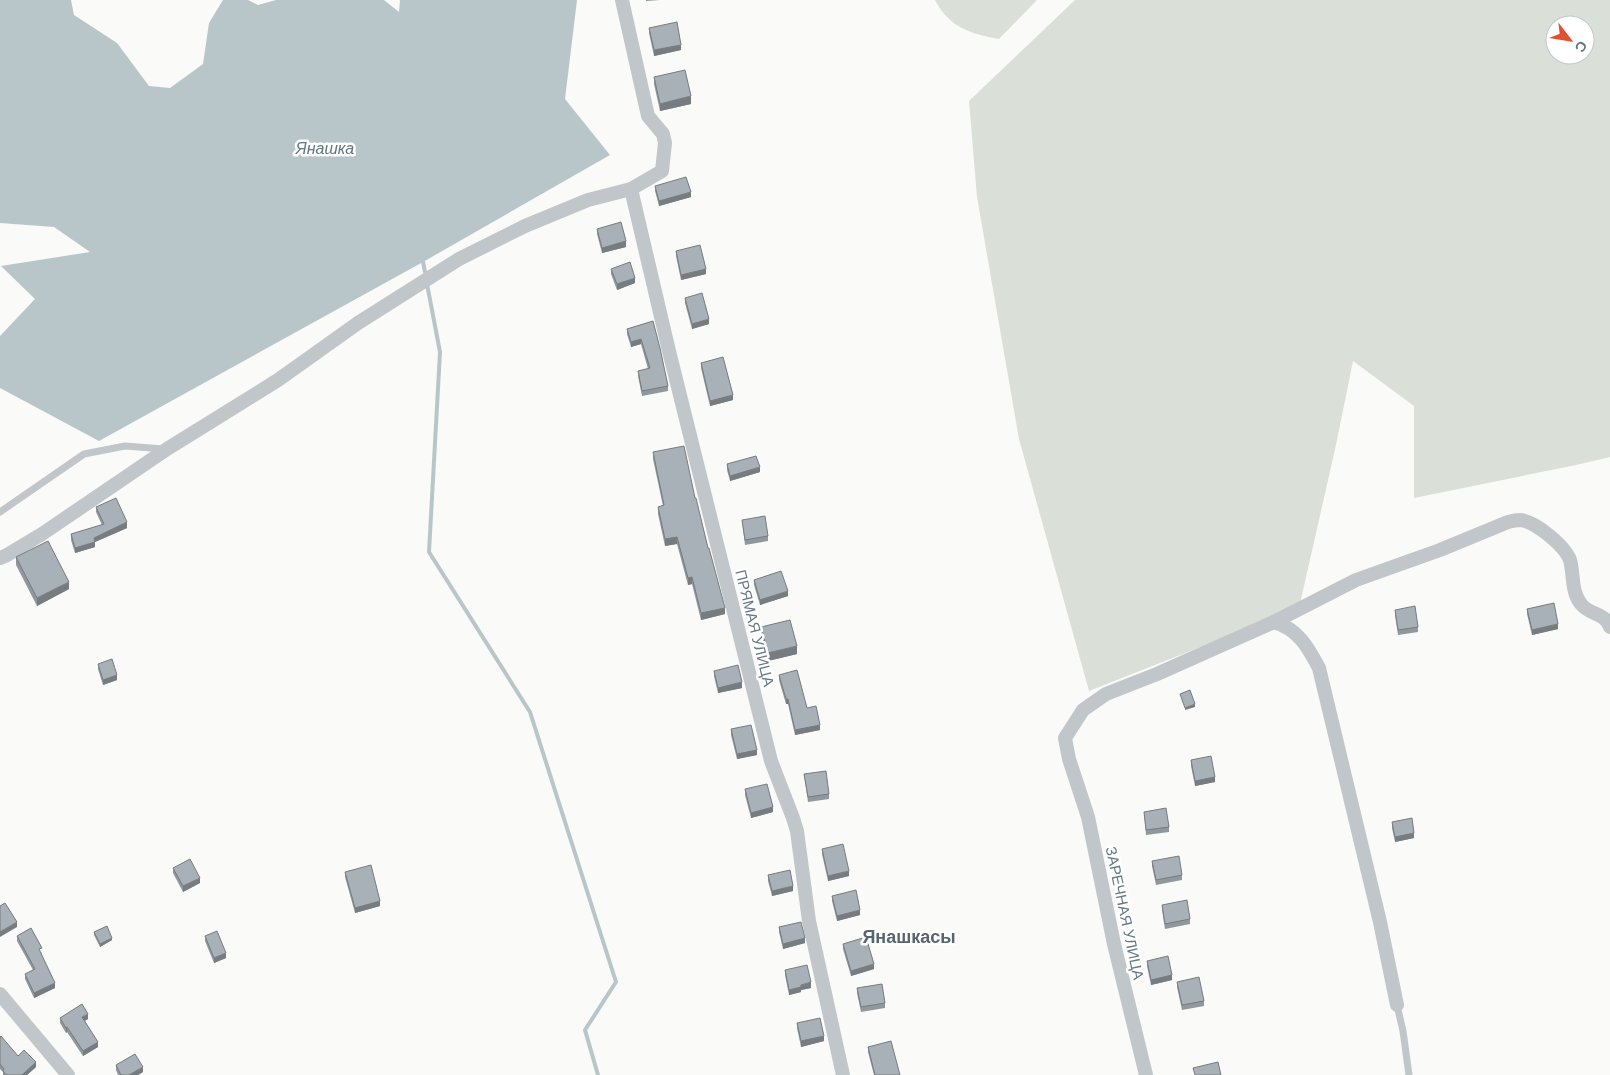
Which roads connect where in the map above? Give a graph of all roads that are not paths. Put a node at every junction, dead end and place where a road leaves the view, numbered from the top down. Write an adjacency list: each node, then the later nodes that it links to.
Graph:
1 (622, 0): 2 (street)
2 (631, 189): 3 (street); 11 (street, ПРЯМАЯ УЛИЦА)
3 (167, 449): 4 (lane); 5 (street)
4 (0, 512)
5 (0, 558)
6 (1274, 622): 7 (street, ЗАРЕЧНАЯ УЛИЦА); 9 (street); 12 (street, ЗАРЕЧНАЯ УЛИЦА)
7 (1610, 627)
8 (0, 994): 10 (street)
9 (1397, 1005): 13 (lane)
10 (68, 1075)
11 (843, 1075)
12 (1146, 1075)
13 (1409, 1075)

